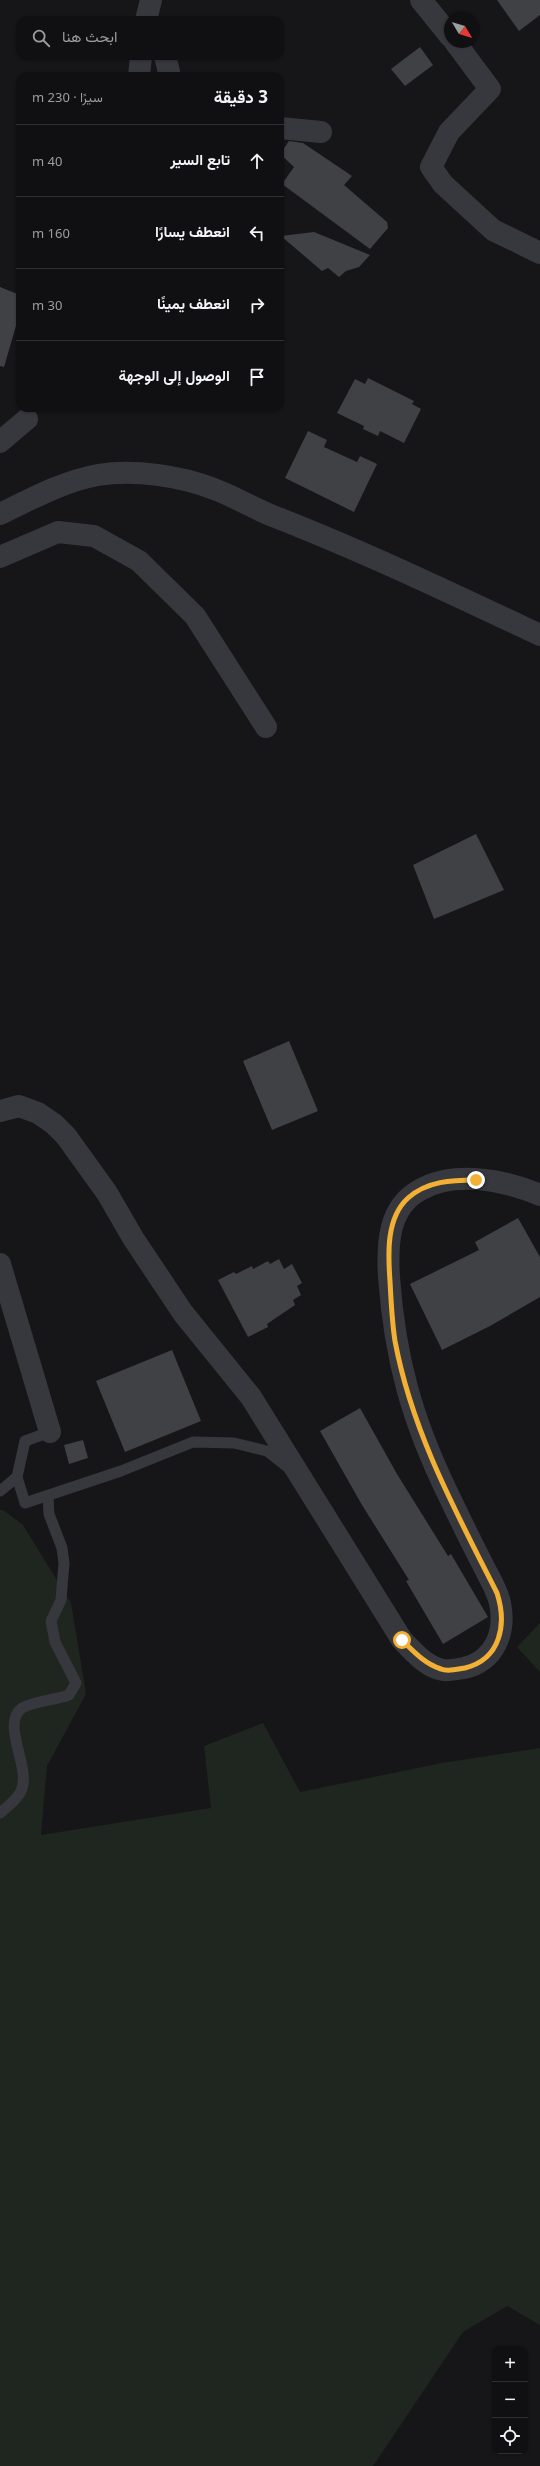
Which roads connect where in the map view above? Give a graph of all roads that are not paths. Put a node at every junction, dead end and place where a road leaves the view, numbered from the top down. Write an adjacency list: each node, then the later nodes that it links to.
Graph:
1 (421, 0): 2 (street)
2 (444, 29)
3 (459, 48): 10 (street)
4 (141, 60): 6 (street)
5 (166, 60): 7 (street)
6 (139, 72)
7 (169, 72)
8 (284, 128): 9 (street)
9 (321, 132)
10 (540, 253)
11 (26, 419): 12 (street)
12 (0, 442)
13 (0, 514): 15 (street)
14 (0, 557): 16 (street)
15 (540, 635)
16 (266, 727)
17 (0, 1111): 22 (street)
18 (540, 1196): 22 (street)
19 (0, 1264): 20 (street)
20 (50, 1432): 21 (lane)
21 (17, 1477): 23 (lane); 24 (lane)
22 (301, 1477): 24 (lane)
23 (0, 1490)
24 (48, 1497): 25 (lane)
25 (0, 1813)

